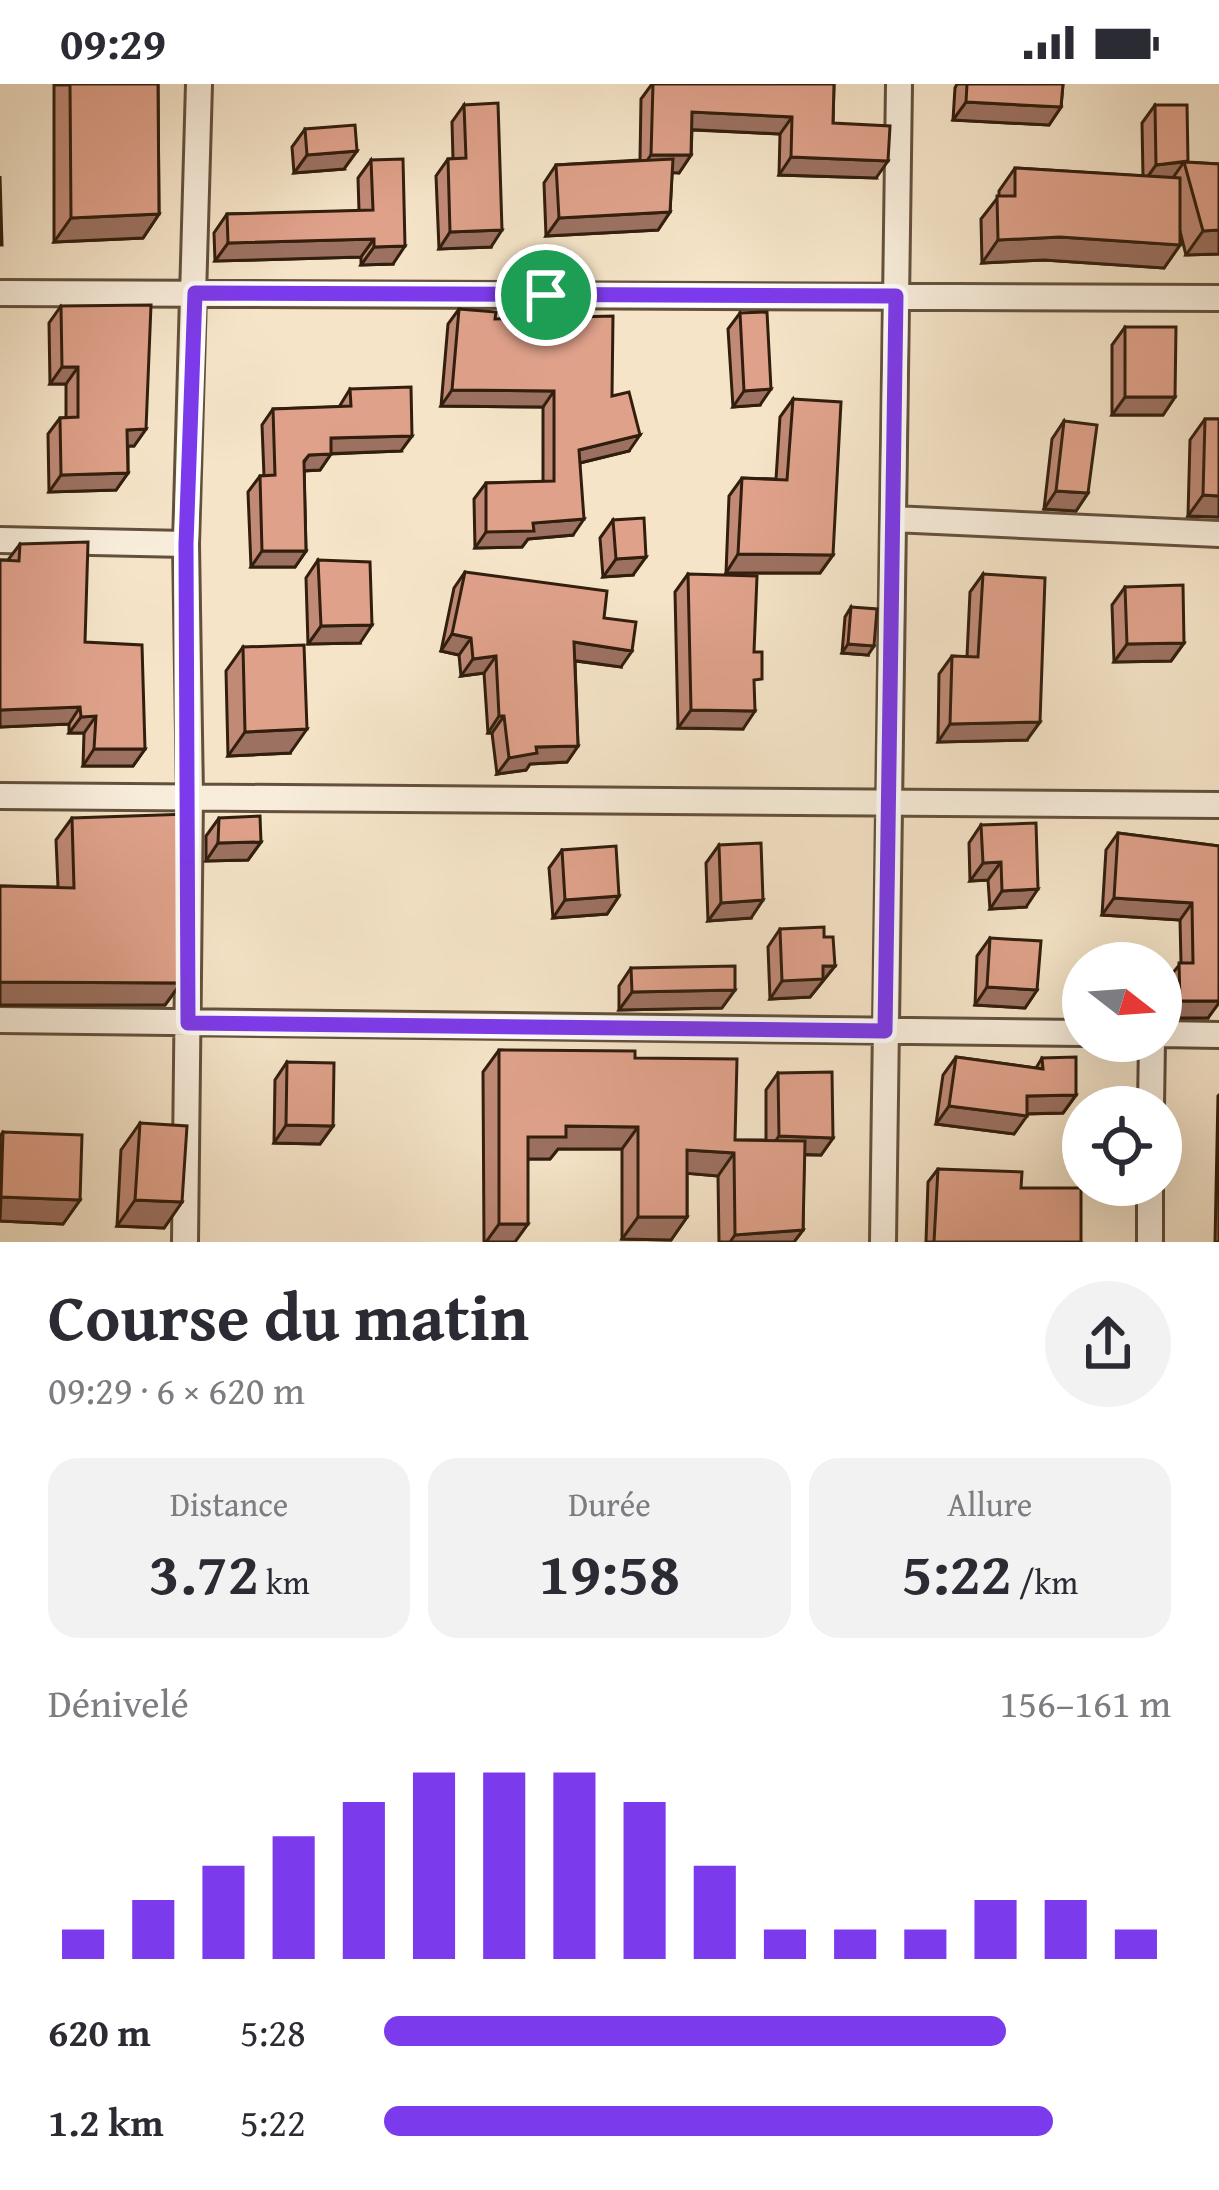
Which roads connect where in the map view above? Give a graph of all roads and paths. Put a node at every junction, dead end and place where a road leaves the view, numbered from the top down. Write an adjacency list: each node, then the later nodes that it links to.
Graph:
1 (199, 84): 4 (street)
2 (899, 84): 5 (street)
3 (0, 293): 4 (street)
4 (195, 293): 5 (street); 10 (street)
5 (896, 296): 6 (street); 7 (street)
6 (1219, 298)
7 (893, 520): 8 (street); 13 (street)
8 (1219, 534)
9 (0, 540): 10 (street)
10 (186, 544): 12 (street)
11 (0, 796): 12 (street)
12 (190, 796): 13 (street); 16 (street)
13 (889, 802): 14 (street); 17 (street)
14 (1219, 805)
15 (0, 1020): 16 (street)
16 (188, 1023): 17 (street); 22 (street)
17 (885, 1031): 18 (street); 23 (street)
18 (1062, 1034)
19 (1182, 1034): 20 (street)
20 (1219, 1035)
21 (1150, 1206): 24 (street)
22 (185, 1242)
23 (883, 1242)
24 (1150, 1242)

